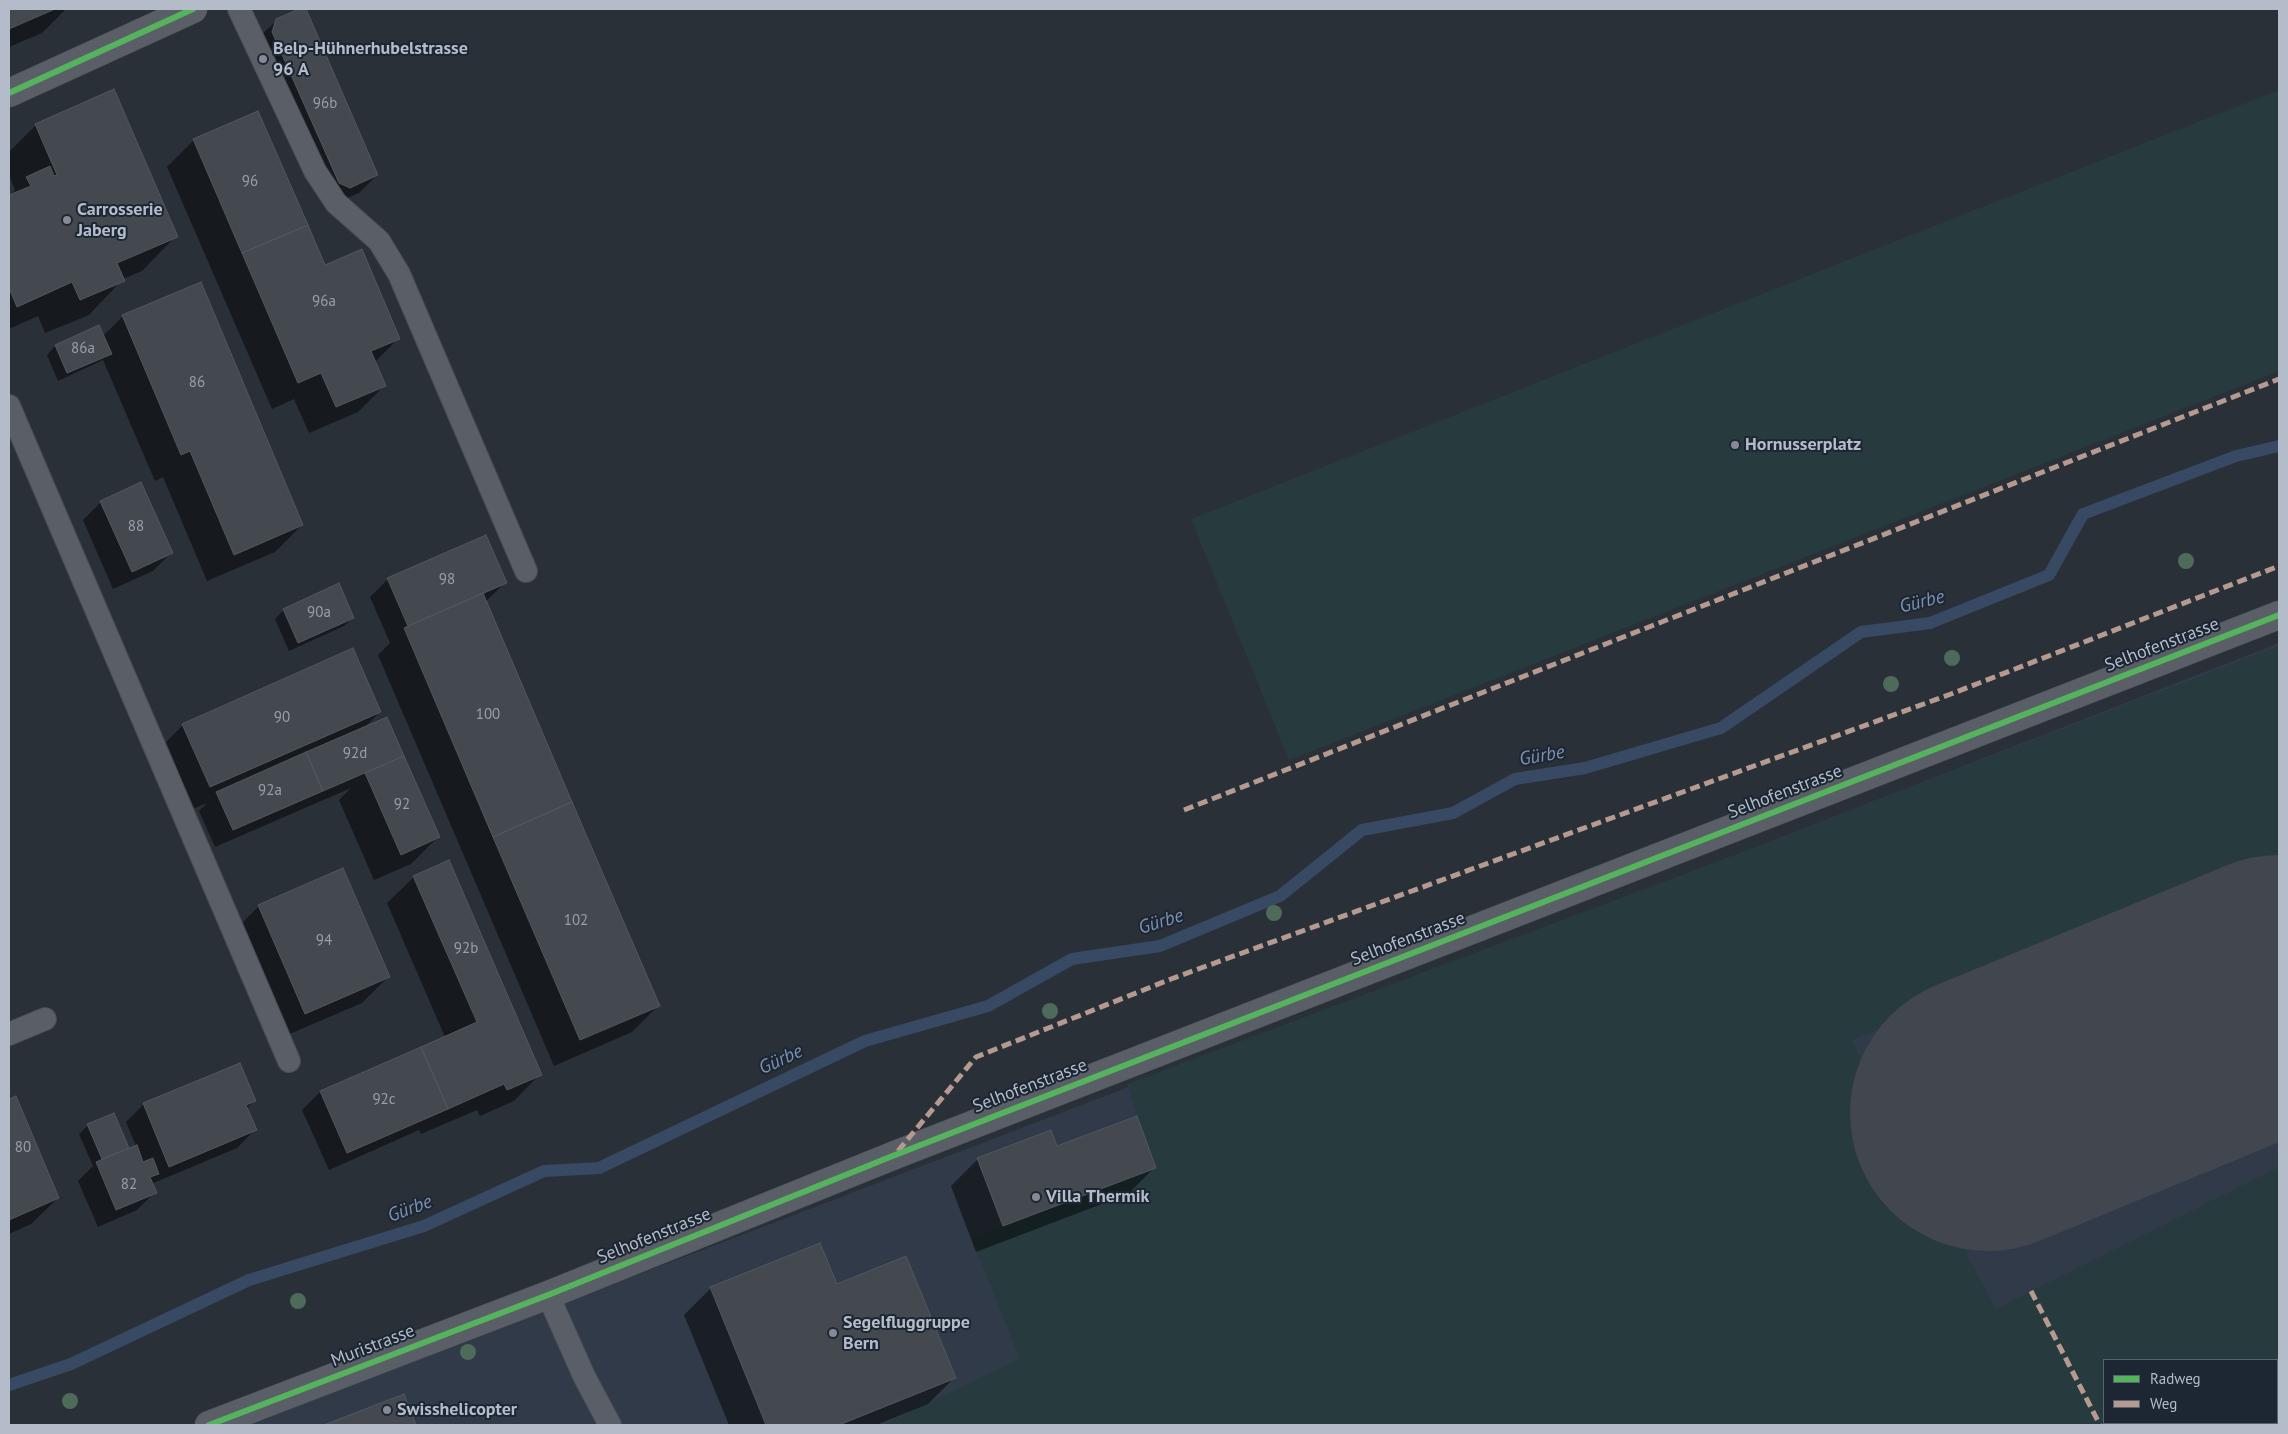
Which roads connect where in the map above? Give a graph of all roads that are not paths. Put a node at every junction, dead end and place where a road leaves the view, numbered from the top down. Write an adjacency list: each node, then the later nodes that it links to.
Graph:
1 (193, 9): 3 (street)
2 (240, 9): 5 (lane)
3 (9, 93)
4 (9, 406): 9 (lane)
5 (526, 571)
6 (2279, 615): 10 (street, Selhofenstrasse)
7 (45, 1019): 8 (lane)
8 (9, 1034)
9 (289, 1060)
10 (548, 1294): 11 (street, Muristrasse); 12 (lane)
11 (209, 1425)
12 (610, 1425)

